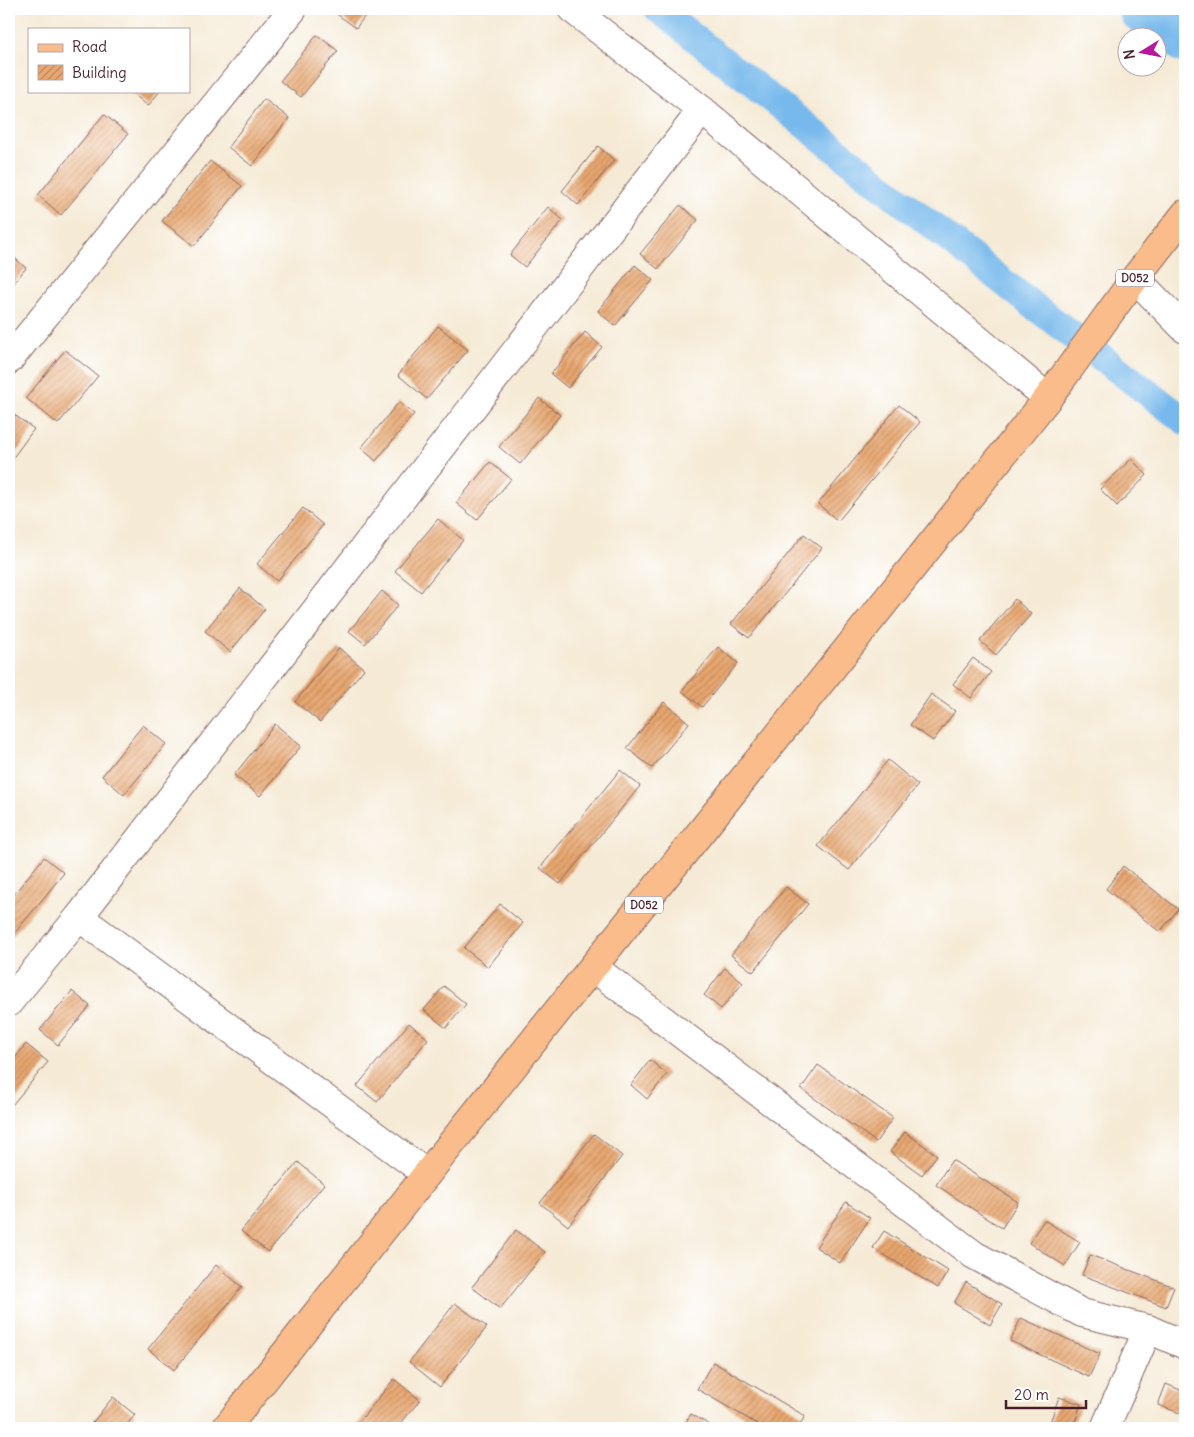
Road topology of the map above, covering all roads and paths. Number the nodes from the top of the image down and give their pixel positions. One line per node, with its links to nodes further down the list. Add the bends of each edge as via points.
1 (293, 9): 7 (street)
2 (572, 9): 3 (street)
3 (702, 110): 8 (street); 9 (street)
4 (1180, 221): 5 (main road, D052)
5 (1135, 278): 6 (street); 8 (main road, D052)
6 (1185, 329)
7 (9, 360)
8 (1055, 389): 10 (main road, D052)
9 (79, 916): 11 (street); 12 (street)
10 (594, 968): 12 (main road, D052); 13 (street, via 974,1255 1082,1313)
11 (9, 1002)
12 (426, 1174): 15 (main road, D052)
13 (1148, 1329): 14 (street); 16 (street)
14 (1185, 1345)
15 (226, 1428)
16 (1105, 1428)

